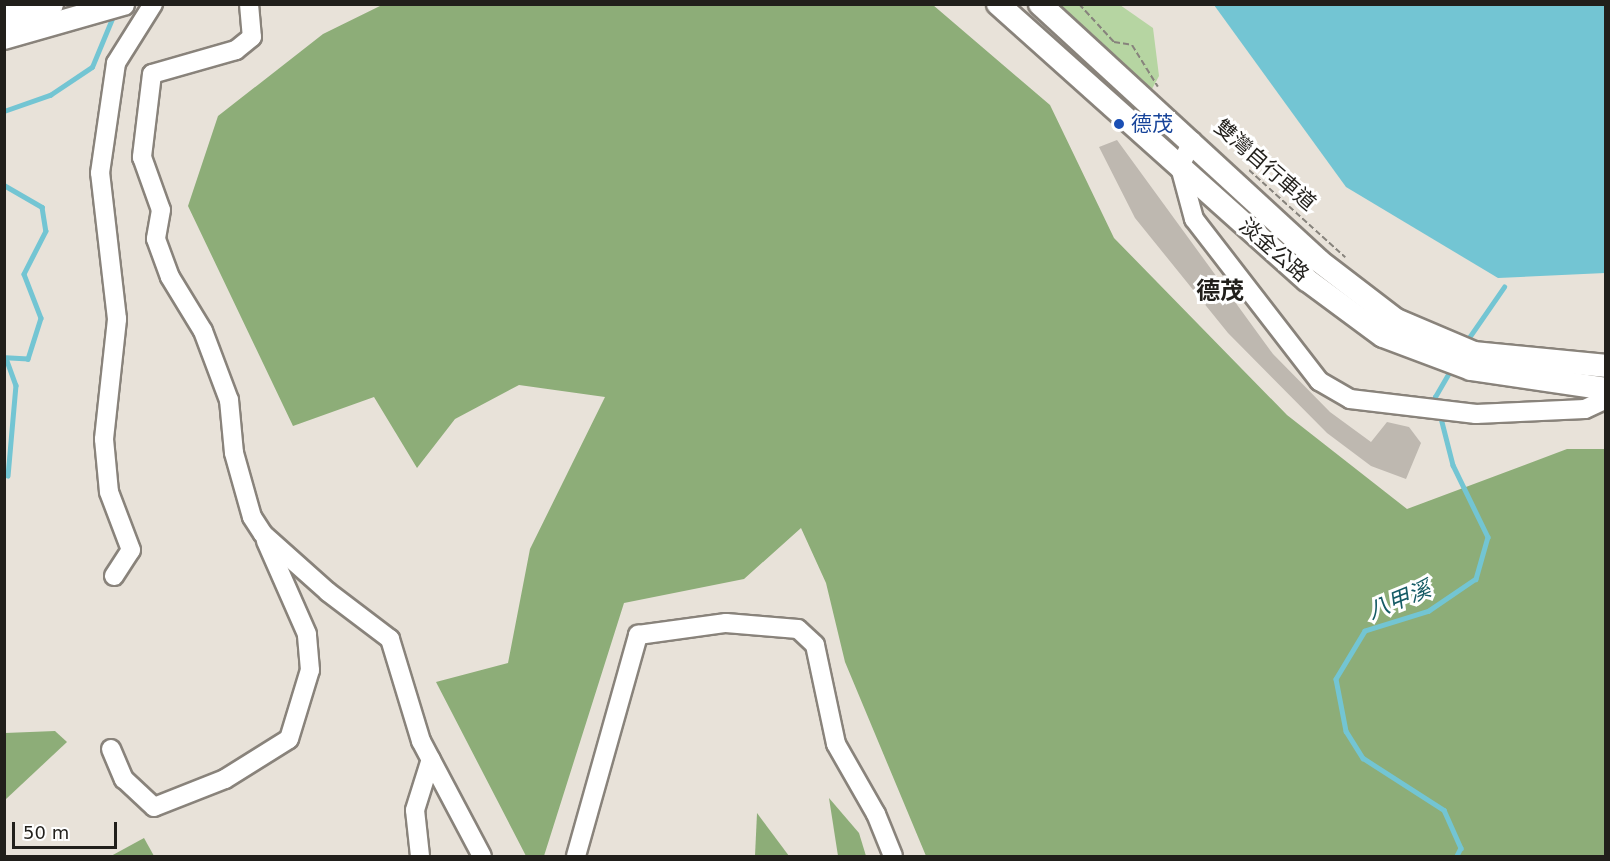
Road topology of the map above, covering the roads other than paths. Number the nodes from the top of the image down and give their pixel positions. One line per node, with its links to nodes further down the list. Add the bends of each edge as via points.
1 (52, 4): 7 (main road)
2 (123, 4): 8 (main road)
3 (153, 4): 17 (street, via 116,63 100,173 117,319 104,439 109,492 131,550)
4 (249, 4): 16 (street, via 252,37 236,50 152,74 142,157 161,210 156,239 170,277 203,331 229,400 244,498)
5 (998, 4): 10 (main road, 淡金公路)
6 (1040, 4): 9 (main road, 淡金公路)
7 (4, 17)
8 (4, 38)
9 (1192, 141): 10 (street); 11 (main road, 淡金公路, via 1319,261)
10 (1180, 167): 11 (main road, 淡金公路, via 1307,280 1383,336); 15 (street, via 1194,219 1319,381 1350,399 1446,412 1585,409)
11 (1448, 354): 12 (main road, 淡金公路)
12 (1473, 361): 13 (main road, 淡金公路); 14 (main road, 淡金公路)
13 (1605, 366)
14 (1605, 389)
15 (1605, 399)
16 (263, 534): 18 (street, via 307,634 309,680 289,739 225,779 154,807 124,778); 19 (street, via 390,639)
17 (114, 576)
18 (111, 748)
19 (431, 759): 20 (street, via 415,810); 21 (street)
20 (420, 856)
21 (482, 856)
22 (576, 856): 23 (street, via 638,634 726,623 798,629 815,645 836,744 876,814)
23 (893, 856)

